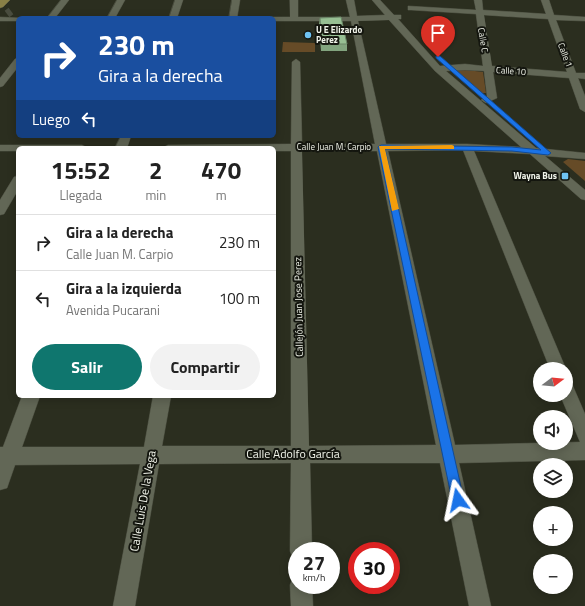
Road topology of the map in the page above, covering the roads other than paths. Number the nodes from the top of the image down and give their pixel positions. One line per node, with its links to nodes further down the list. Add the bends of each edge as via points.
1 (65, 0): 15 (street)
2 (121, 0): 16 (street)
3 (179, 0): 17 (street)
4 (236, 0): 18 (street)
5 (294, 0): 23 (street)
6 (350, 0): 24 (street)
7 (376, 0): 19 (street)
8 (384, 0): 19 (street)
9 (412, 0): 12 (street)
10 (478, 0): 14 (street, Calle C)
11 (545, 0): 20 (street, Calle 1)
12 (411, 8): 14 (street); 19 (street, via 406,15)
13 (3, 11): 21 (street)
14 (479, 13): 20 (street); 29 (street, Calle C)
15 (53, 16)
16 (112, 16)
17 (174, 16)
18 (233, 16)
19 (395, 17): 24 (street); 28 (street)
20 (551, 17): 25 (street); 30 (street, Calle 1)
21 (16, 18)
22 (276, 19): 23 (street)
23 (294, 19): 24 (street)
24 (353, 19): 35 (street)
25 (585, 19)
26 (296, 62): 40 (street, Callejón Juan Jose Perez)
27 (16, 64): 32 (street)
28 (443, 68): 29 (street, Calle 10); 33 (street); 41 (street)
29 (488, 69): 30 (street, Calle 10); 33 (street, Calle C, via 492,98)
30 (573, 75): 31 (street, Calle 10); 34 (street, Calle 1)
31 (585, 76)
32 (0, 84)
33 (486, 100): 42 (street)
34 (585, 109)
35 (381, 147): 36 (street, Calle Juan M. Carpio); 40 (street, Calle Juan M. Carpio); 55 (street)
36 (467, 147): 41 (street, Calle Juan M. Carpio); 48 (street)
37 (0, 148): 38 (street)
38 (16, 148)
39 (276, 148): 40 (street, Calle Juan M. Carpio)
40 (296, 148): 54 (street, Callejón Juan Jose Perez)
41 (534, 151): 42 (street, Calle Juan M. Carpio); 46 (street)
42 (548, 153): 43 (street, Calle Juan M. Carpio); 45 (street)
43 (585, 156)
44 (16, 183): 47 (street)
45 (585, 186)
46 (585, 196)
47 (0, 211)
48 (555, 362)
49 (30, 398): 57 (street)
50 (162, 398): 56 (street, Calle Luis De la Vega)
51 (571, 402): 52 (street)
52 (585, 436)
53 (585, 451): 55 (street, Calle Adolfo García)
54 (300, 454): 55 (street, Calle Adolfo García); 56 (street, Calle Adolfo García); 59 (street, Callejón Juan Jose Perez)
55 (448, 454): 63 (street)
56 (151, 455): 57 (street, Calle Adolfo García); 61 (street, Calle Luis De la Vega)
57 (5, 456): 58 (street)
58 (0, 481)
59 (301, 542)
60 (301, 594): 62 (street)
61 (124, 606)
62 (302, 606)
63 (480, 606)

